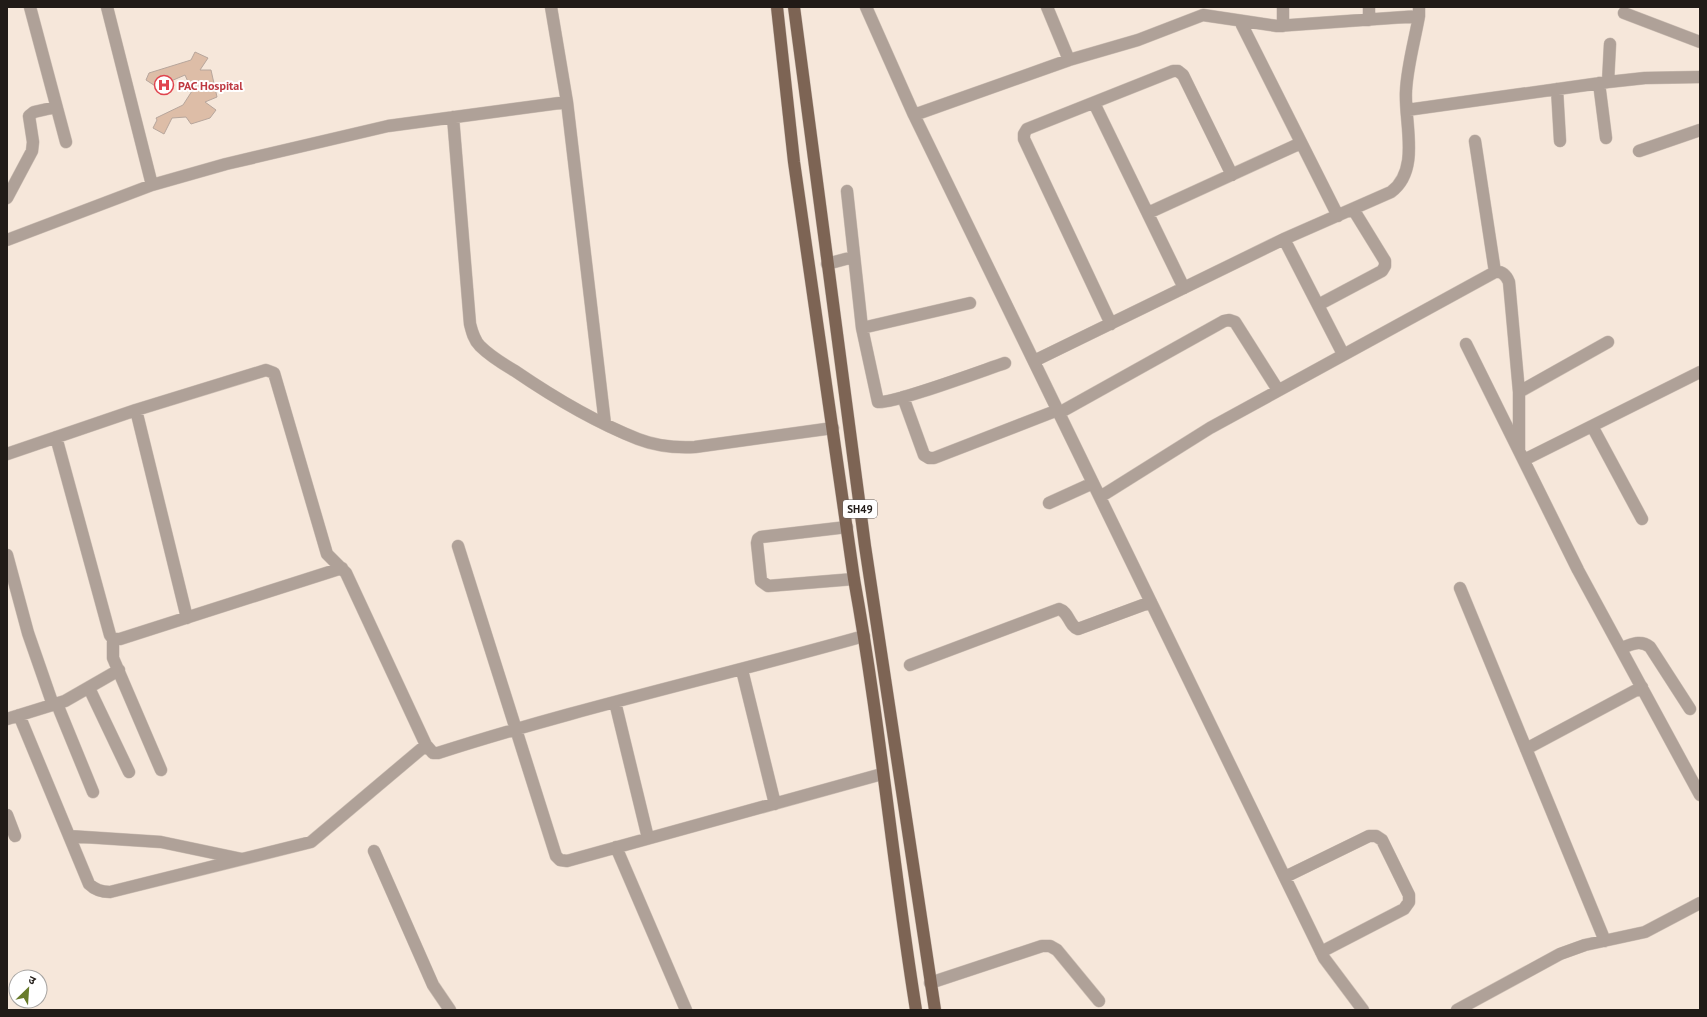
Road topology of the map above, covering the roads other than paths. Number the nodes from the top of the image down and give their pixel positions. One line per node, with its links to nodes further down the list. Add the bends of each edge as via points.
1 (30, 7): 24 (street)
2 (107, 7): 36 (street)
3 (551, 7): 22 (street)
4 (777, 7): 65 (main road, SH49, via 794,162)
5 (794, 7): 45 (main road, SH49)
6 (866, 7): 26 (street)
7 (1047, 7): 18 (street)
8 (1283, 7): 15 (street)
9 (1369, 7): 13 (street)
10 (1204, 11): 14 (street); 18 (street, via 1138,40)
11 (1419, 11): 13 (street); 25 (street, via 1406,90)
12 (1624, 13): 16 (street)
13 (1369, 20): 15 (street)
14 (1240, 21): 15 (street); 33 (street)
15 (1283, 26)
16 (1700, 42)
17 (1610, 44): 20 (street)
18 (1069, 60): 26 (street)
19 (1700, 77): 20 (street)
20 (1603, 82): 21 (street); 29 (street)
21 (1557, 89): 25 (street); 31 (street)
22 (567, 102): 27 (street); 63 (street)
23 (1094, 103): 35 (street, via 1172,71 1178,71 1183,75); 40 (street); 50 (street, via 1027,129 1024,139)
24 (56, 106): 32 (street); 38 (street, via 34,112 29,116 32,151)
25 (1407, 110): 39 (street, via 1409,159 1400,182 1391,192)
26 (914, 115): 55 (street)
27 (453, 118): 36 (street, via 388,126 226,164); 63 (street, via 473,336 488,354)
28 (1700, 130): 34 (street)
29 (1606, 138)
30 (1475, 141): 46 (street)
31 (1560, 141)
32 (66, 142)
33 (1301, 143): 35 (street); 41 (street)
34 (1639, 151)
35 (1232, 175): 40 (street)
36 (152, 185): 43 (street)
37 (847, 190): 44 (street)
38 (7, 198)
39 (1353, 209): 41 (street); 49 (street, via 1385,266 1382,271)
40 (1148, 213): 47 (street)
41 (1338, 216): 42 (street)
42 (1284, 239): 47 (street); 49 (street)
43 (7, 240)
44 (853, 257): 45 (street); 51 (street)
45 (827, 264): 113 (main road, SH49, via 865,546)
46 (1494, 272): 54 (street); 59 (street, via 1503,273 1509,282)
47 (1184, 288): 50 (street)
48 (970, 303): 51 (street)
49 (1318, 305): 54 (street)
50 (1111, 324): 55 (street)
51 (862, 328): 60 (street, via 876,399 881,402)
52 (1608, 342): 59 (street)
53 (1466, 344): 68 (street)
54 (1343, 354): 58 (street)
55 (1034, 361): 62 (street)
56 (1005, 363): 60 (street)
57 (1700, 372): 64 (street)
58 (1278, 390): 62 (street, via 1235,322 1229,320); 70 (street, via 1210,428)
59 (1518, 392): 68 (street)
60 (903, 397): 62 (street, via 924,455 929,458)
61 (136, 410): 66 (street); 76 (street, via 271,370 327,554); 80 (street)
62 (1058, 411): 69 (street)
63 (605, 424): 65 (street, via 639,440 676,448)
64 (1592, 426): 68 (street); 72 (street)
65 (833, 428): 73 (main road, SH49)
66 (56, 437): 67 (street); 82 (street, via 110,635)
67 (7, 454)
68 (1521, 455): 83 (street)
69 (1093, 483): 70 (street); 71 (street)
70 (1100, 497): 79 (street)
71 (1049, 503)
72 (1642, 519)
73 (847, 527): 77 (main road, SH49); 77 (street, via 761,537 757,543 761,581 768,586)
74 (458, 546): 93 (street)
75 (7, 555): 90 (street, via 28,633)
76 (342, 568): 80 (street); 94 (street)
77 (854, 579): 81 (main road, SH49)
78 (1460, 588): 95 (street)
79 (1151, 602): 84 (street, via 1078,629 1064,611 1059,609); 109 (street)
80 (187, 618): 82 (street)
81 (864, 636): 86 (street); 98 (main road, SH49)
82 (114, 639): 85 (street, via 113,658)
83 (1620, 648): 87 (street); 91 (street, via 1638,642 1650,647)
84 (910, 665)
85 (119, 670): 88 (street); 96 (street)
86 (742, 670): 89 (street); 101 (street)
87 (1642, 687): 95 (street); 100 (street)
88 (89, 688): 90 (street); 97 (street)
89 (615, 702): 93 (street); 105 (street)
90 (55, 705): 92 (street); 99 (street)
91 (1690, 709)
92 (13, 717): 104 (street)
93 (515, 728): 94 (street, via 438,753 433,753); 106 (street, via 556,856 567,861)
94 (426, 745): 108 (street, via 311,842)
95 (1526, 750): 111 (street)
96 (161, 770)
97 (129, 772)
98 (882, 774): 101 (street); 117 (main road, SH49)
99 (94, 792)
100 (1700, 795)
101 (775, 804): 105 (street)
102 (7, 815): 103 (street)
103 (15, 836)
104 (69, 836): 108 (street, via 155,841); 108 (street, via 89,884 103,892)
105 (648, 838): 106 (street)
106 (616, 847): 116 (street)
107 (374, 851): 115 (street, via 433,985)
108 (245, 859)
109 (1285, 878): 112 (street); 112 (street, via 1369,836 1376,836 1382,840 1409,895 1409,902 1404,909)
110 (1700, 903): 111 (street, via 1645,932)
111 (1605, 941): 120 (street, via 1560,954)
112 (1322, 952): 119 (street)
113 (930, 983): 114 (street, via 1042,946 1050,946 1057,950); 118 (main road, SH49)
114 (1099, 1001)
115 (450, 1010)
116 (686, 1010)
117 (916, 1010)
118 (934, 1010)
119 (1363, 1010)
120 (1457, 1010)

